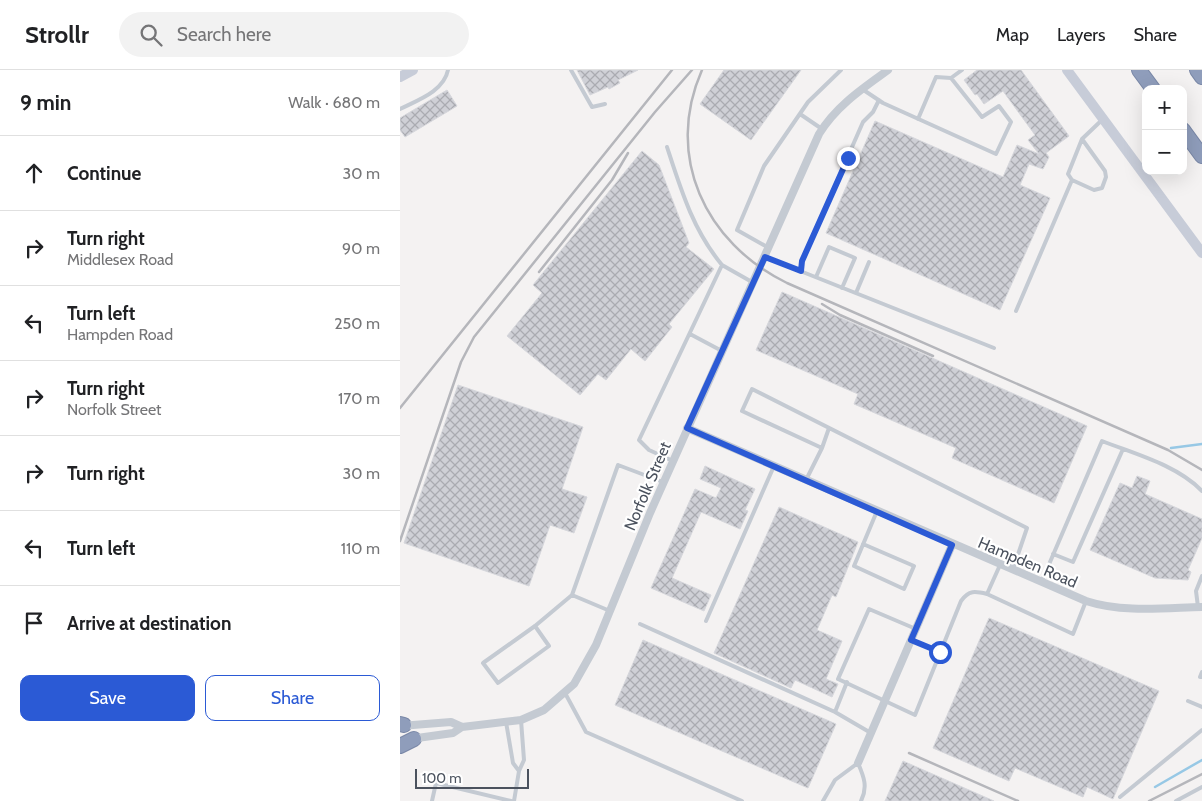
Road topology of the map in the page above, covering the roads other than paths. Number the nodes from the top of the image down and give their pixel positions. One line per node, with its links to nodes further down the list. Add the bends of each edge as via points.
1 (413, 70): 10 (street)
2 (448, 70): 17 (lane, via 446,80)
3 (572, 70): 16 (lane, via 592,107)
4 (841, 70): 18 (lane)
5 (962, 70): 12 (lane)
6 (1067, 70): 20 (street)
7 (1139, 70): 13 (highway)
8 (1197, 70): 11 (highway)
9 (883, 71): 14 (street, Norfolk Street)
10 (400, 77)
11 (1202, 77)
12 (950, 78): 19 (lane, via 936,77); 19 (lane, via 982,117 999,106 1011,122 996,154)
13 (1150, 85)
14 (862, 89): 15 (lane); 21 (street, Norfolk Street)
15 (879, 100): 19 (lane); 32 (lane, via 863,122 802,261)
16 (605, 104)
17 (400, 109)
18 (800, 114): 21 (lane); 27 (lane, via 764,166 737,230)
19 (918, 119)
20 (1103, 119): 23 (lane); 28 (street)
21 (822, 129): 27 (street, Norfolk Street)
22 (1187, 135): 25 (highway)
23 (1082, 139): 26 (lane, via 1068,174); 26 (lane, via 1106,177 1102,188 1094,190)
24 (667, 147): 31 (lane, via 690,216 707,247)
25 (1202, 156)
26 (1072, 180): 37 (lane)
27 (769, 248): 29 (street, Norfolk Street)
28 (1202, 253)
29 (765, 257): 32 (lane); 34 (street, Norfolk Street)
30 (868, 262): 36 (lane)
31 (722, 265): 34 (lane); 38 (lane)
32 (801, 271): 33 (lane)
33 (816, 277): 35 (lane); 35 (lane, via 829,247 855,258)
34 (753, 283): 40 (street, Norfolk Street)
35 (842, 288): 36 (lane)
36 (856, 293): 39 (lane)
37 (1016, 311)
38 (690, 334): 40 (lane); 45 (lane, via 640,440 649,450)
39 (994, 348)
40 (722, 351): 41 (street, Norfolk Street)
41 (687, 428): 45 (street, Norfolk Street); 46 (street, Hampden Road)
42 (829, 428): 43 (lane); 43 (lane, via 752,390 742,411); 55 (lane, via 1028,528)
43 (822, 448): 47 (lane)
44 (1123, 449): 49 (lane, via 1158,463 1196,484); 53 (lane, via 1102,441); 53 (lane, via 1074,562)
45 (673, 461): 48 (street, Norfolk Street)
46 (774, 466): 47 (street, Hampden Road); 63 (lane)
47 (806, 480): 50 (street, Hampden Road)
48 (664, 482): 59 (lane, via 618,465); 62 (street, Norfolk Street)
49 (1202, 491)
50 (877, 511): 51 (lane); 52 (street, Hampden Road)
51 (863, 544): 51 (lane, via 854,566 904,589 914,566)
52 (952, 545): 54 (street, Hampden Road); 66 (street)
53 (1053, 554): 57 (lane)
54 (1000, 565): 55 (street, Hampden Road); 58 (lane)
55 (1012, 570): 57 (street, Hampden Road)
56 (1202, 576): 61 (lane, via 1196,591)
57 (1041, 583): 60 (street, Hampden Road)
58 (987, 594): 60 (lane, via 1073,634); 68 (lane, via 976,591 965,594)
59 (572, 595): 62 (lane); 65 (lane)
60 (1086, 601): 61 (street, Hampden Road, via 1100,606 1127,608)
61 (1200, 607)
62 (610, 611): 72 (street, Norfolk Street, via 587,664)
63 (706, 621)
64 (640, 624): 76 (lane)
65 (535, 626): 65 (lane, via 483,663 498,683 550,646)
66 (916, 629): 67 (street); 71 (lane, via 868,610 838,679)
67 (911, 640): 68 (lane); 73 (street)
68 (940, 652): 73 (lane, via 915,715)
69 (1202, 672): 70 (lane)
70 (1202, 678)
71 (847, 682): 73 (lane); 76 (lane)
72 (565, 693): 77 (street, Norfolk Street, via 544,710); 93 (lane, via 586,732)
73 (885, 701): 82 (street)
74 (1188, 701): 75 (lane)
75 (1202, 708)
76 (835, 712): 82 (lane)
77 (521, 720): 78 (street, Norfolk Street); 86 (lane, via 524,760)
78 (506, 722): 80 (street, Norfolk Street); 86 (lane, via 513,763)
79 (401, 725): 80 (street, Norfolk Street, via 451,722)
80 (462, 727): 83 (street, Norfolk Street, via 453,733)
81 (1202, 730): 89 (lane)
82 (871, 733): 85 (street)
83 (407, 740): 84 (highway)
84 (400, 746)
85 (858, 763): 94 (lane, via 835,780); 95 (lane, via 865,780)
86 (519, 770): 92 (lane)
87 (1202, 788): 96 (lane)
88 (498, 796): 90 (lane, via 436,783); 91 (lane); 92 (lane)
89 (1120, 796)
90 (432, 801)
91 (496, 801)
92 (512, 801)
93 (742, 801)
94 (823, 801)
95 (861, 801)
96 (1176, 801)

